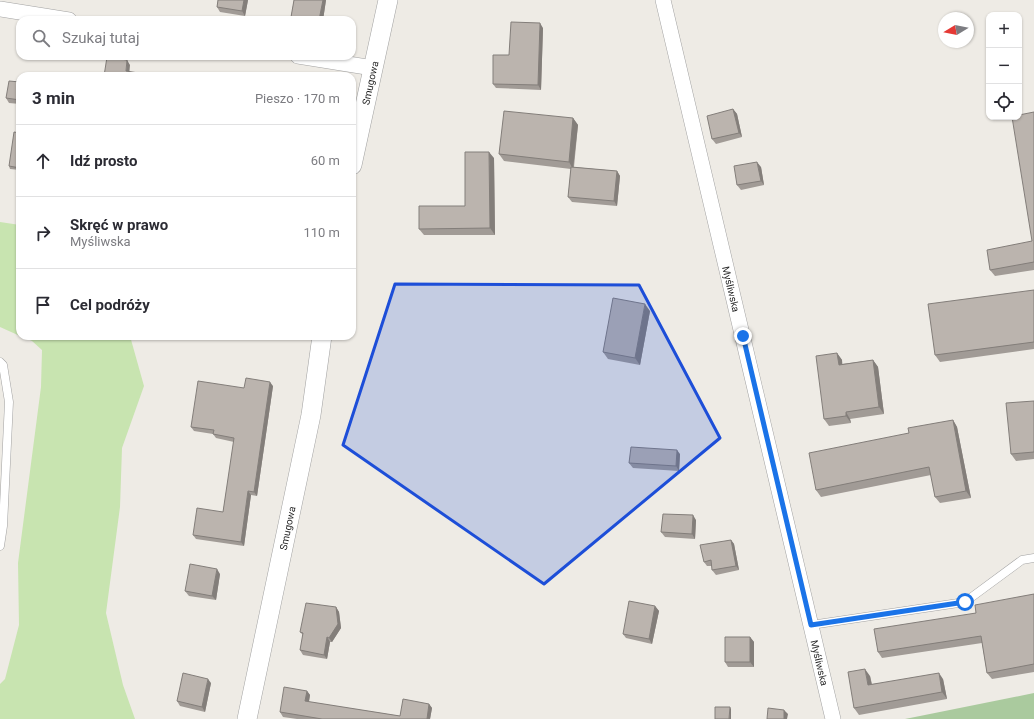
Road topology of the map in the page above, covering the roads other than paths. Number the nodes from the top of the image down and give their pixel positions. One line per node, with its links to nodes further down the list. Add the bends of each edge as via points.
1 (388, 0): 6 (street, Smugowa)
2 (663, 0): 14 (street, Myśliwska)
3 (0, 9): 4 (street)
4 (44, 16)
5 (323, 60): 6 (street)
6 (373, 68): 7 (street, Smugowa)
7 (356, 147)
8 (321, 340): 15 (street, Smugowa, via 311,415)
9 (0, 362): 10 (lane, via 3,365 9,402)
10 (4, 434): 11 (lane)
11 (2, 526): 12 (lane)
12 (0, 546)
13 (1034, 558): 14 (lane, via 1022,560 965,602)
14 (811, 625): 16 (street, Myśliwska)
15 (248, 719)
16 (833, 719)

